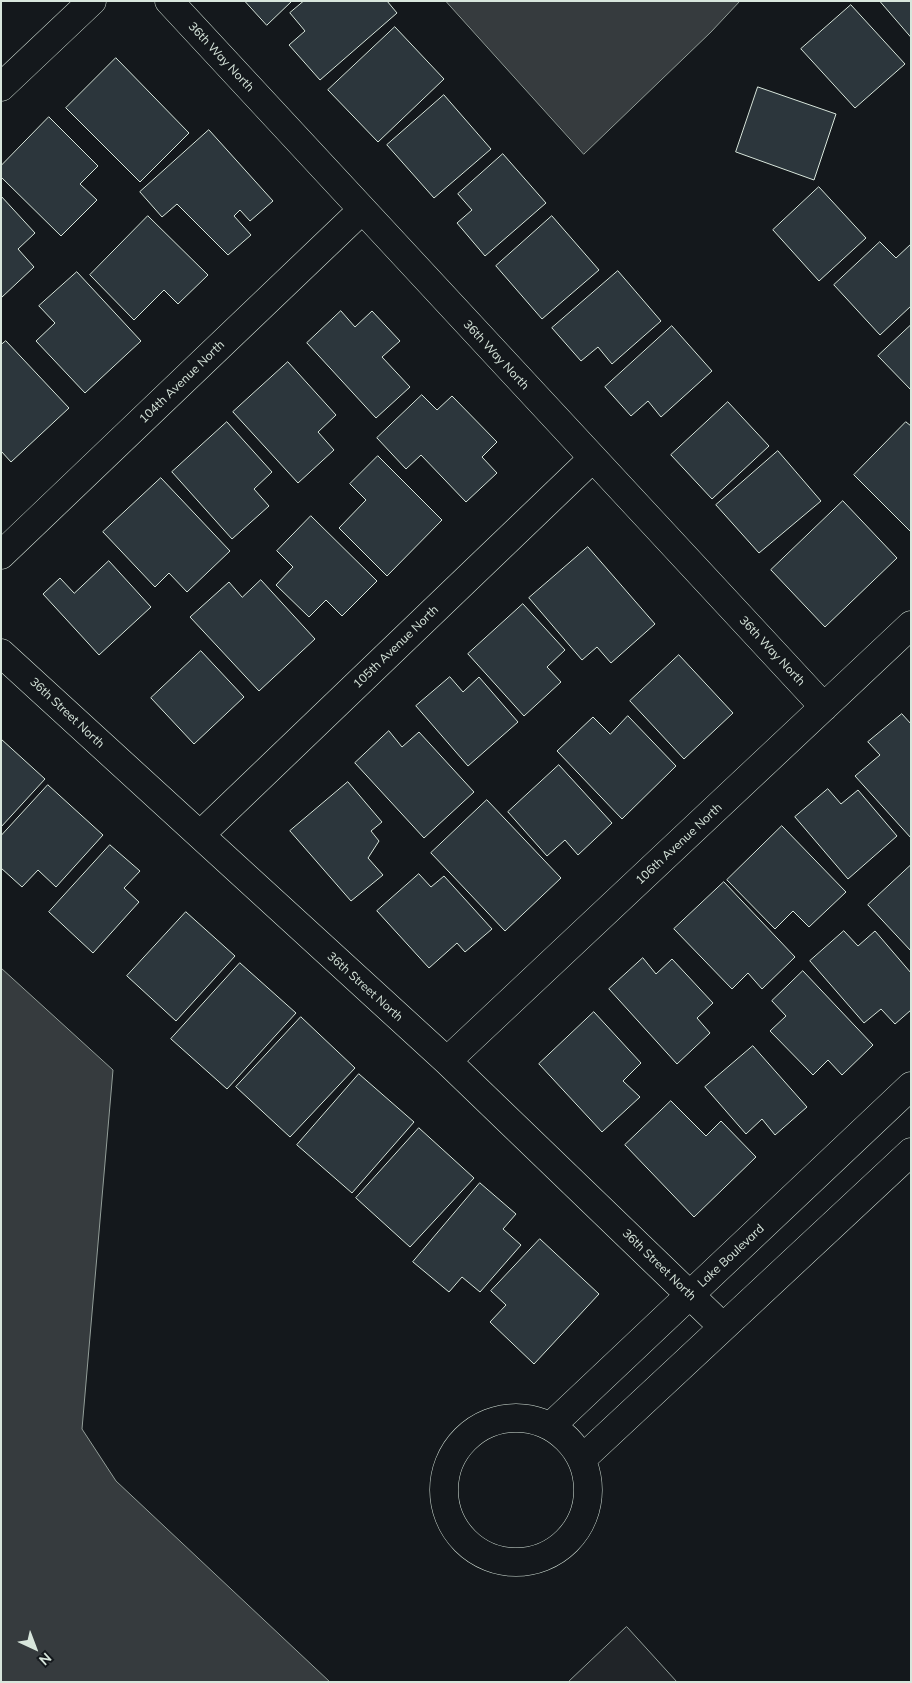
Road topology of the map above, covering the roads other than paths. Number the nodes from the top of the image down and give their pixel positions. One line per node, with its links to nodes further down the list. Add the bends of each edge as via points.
1 (92, 1): 3 (street)
2 (169, 1): 4 (street, 36th Way North)
3 (1, 87)
4 (362, 210): 5 (street, 36th Way North); 6 (street, 104th Avenue North)
5 (593, 458): 9 (street, 36th Way North); 10 (street, 105th Avenue North)
6 (1, 554)
7 (911, 625): 9 (street, 106th Avenue North)
8 (1, 653): 10 (street, 36th Street North)
9 (824, 707): 11 (street, 106th Avenue North)
10 (200, 835): 11 (street, 36th Street North)
11 (447, 1062): 14 (street, 36th Street North)
12 (911, 1086): 14 (street, Lake Boulevard)
13 (911, 1152): 15 (street)
14 (690, 1295): 15 (street, 36th Street North); 16 (street, Lake Boulevard)
15 (723, 1327): 17 (street)
16 (552, 1425): 17 (street); 17 (street, via 527,1417 502,1417 476,1430 458,1446 443,1474 445,1502 454,1526 473,1550 498,1561 518,1563 542,1558 563,1544 579,1524 586,1502 588,1484)
17 (584, 1458)

